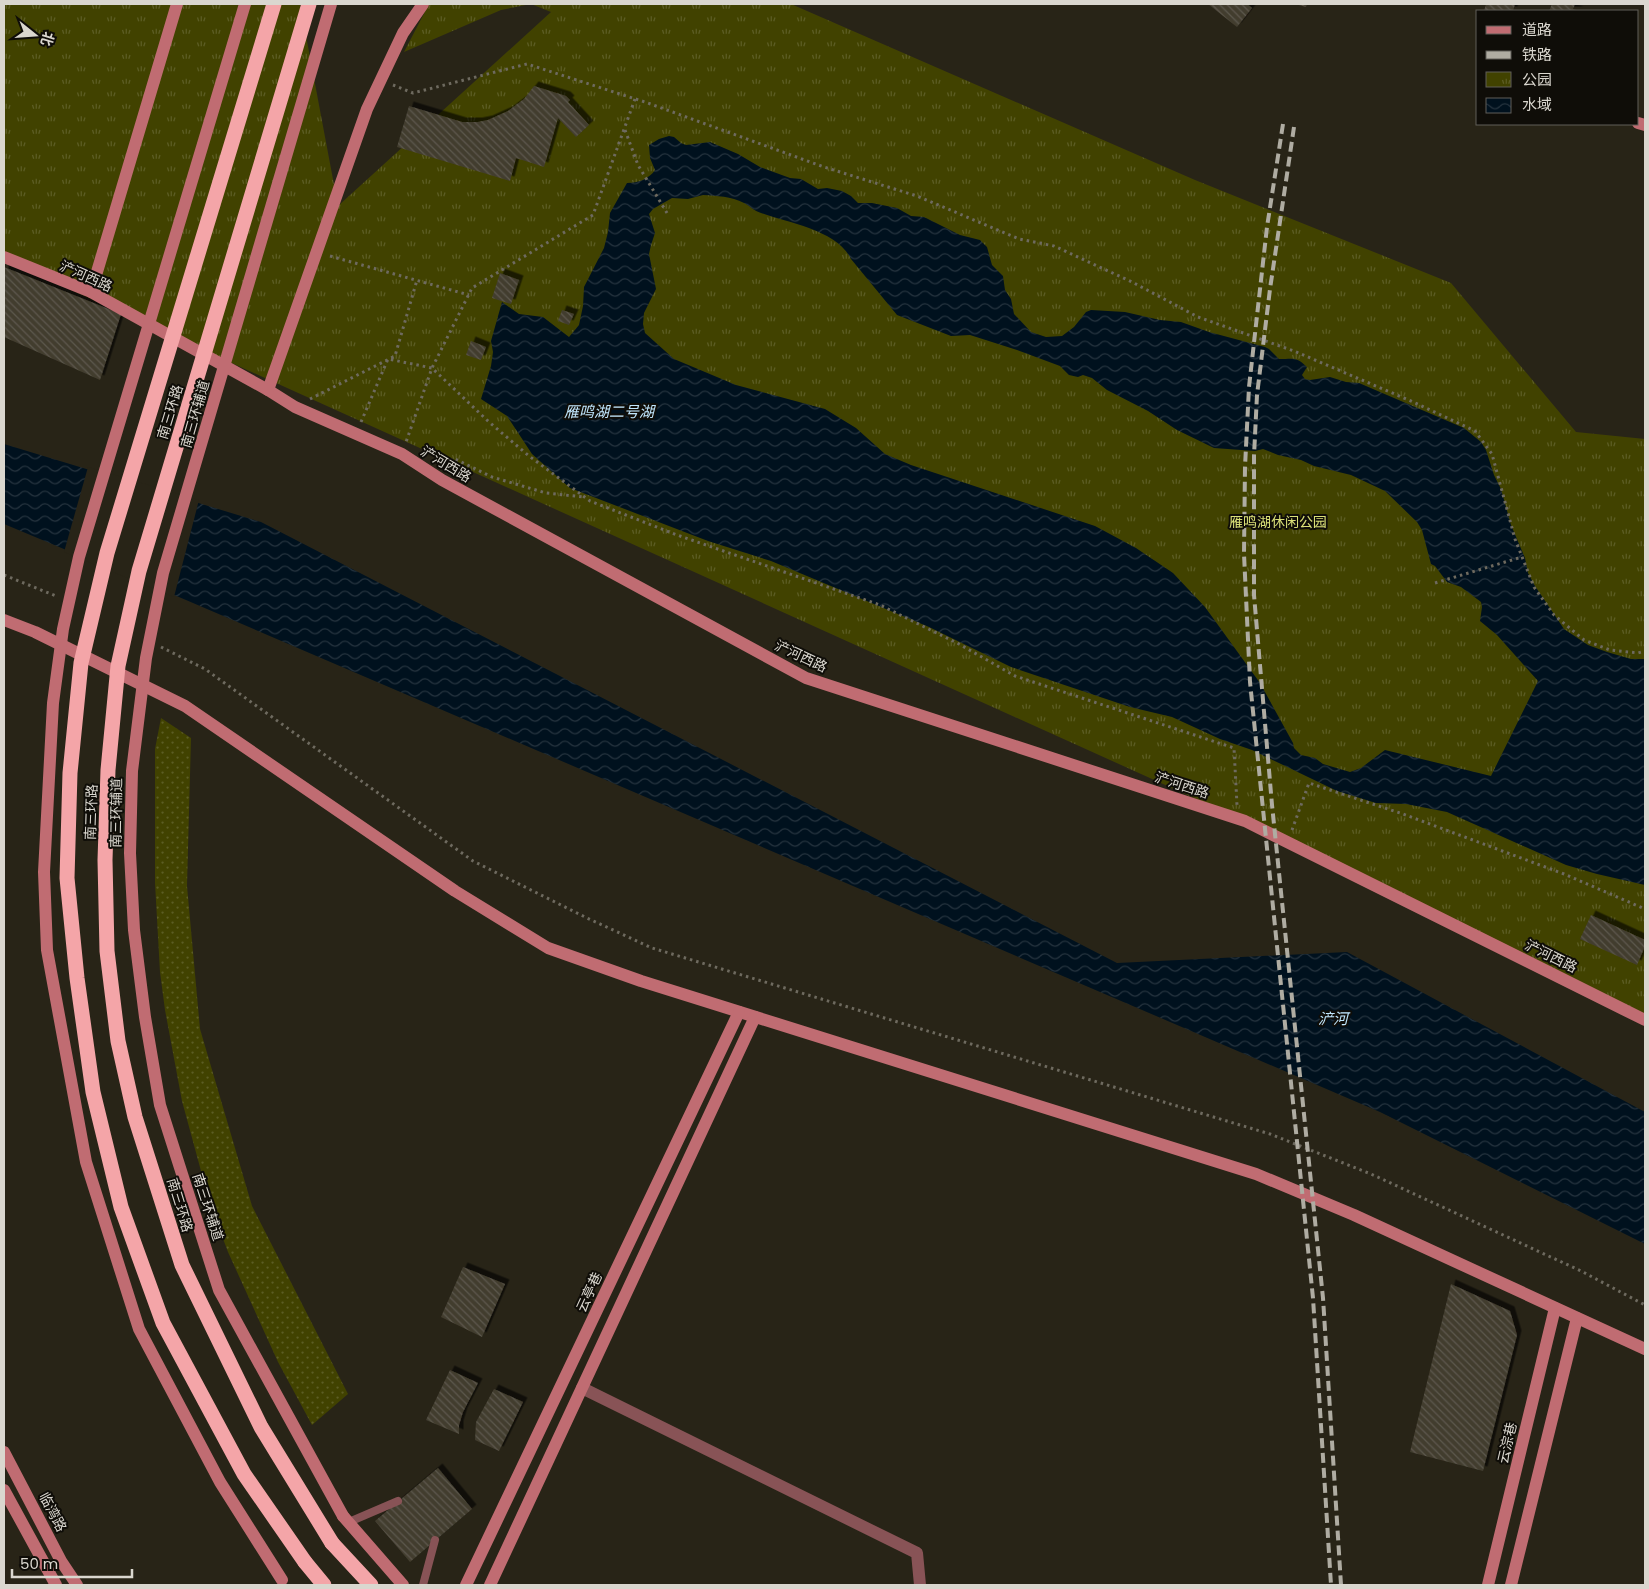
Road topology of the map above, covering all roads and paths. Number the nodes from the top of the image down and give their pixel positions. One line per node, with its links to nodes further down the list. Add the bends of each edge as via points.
1 (177, 4): 14 (street)
2 (245, 4): 47 (street, bridge, via 79,557 63,629 53,703 44,872 47,950 86,1162 138,1329 220,1482)
3 (274, 4): 50 (highway, 南三环路, bridge, via 107,553 81,663 70,773 67,878 93,1092 122,1207 163,1323 244,1474)
4 (308, 4): 51 (highway, 南三环路, bridge, via 139,571 118,666 108,770 105,860 107,951 118,1041 136,1117 182,1265 261,1427 332,1543)
5 (331, 4): 45 (street, 南三环辅道, bridge, via 164,574 146,658 132,771 130,853 134,930 160,1105 213,1272 219,1290)
6 (423, 4): 7 (street, via 403,33)
7 (381, 80): 8 (path, via 414,94 527,64); 11 (street, via 367,109)
8 (636, 100): 9 (path); 24 (path, via 824,168 917,196 1019,239 1054,246 1198,317 1294,351 1475,431 1492,454)
9 (624, 129): 10 (path, via 638,165); 15 (path, via 593,215 472,288)
10 (667, 213)
11 (316, 252): 13 (path); 18 (street)
12 (4, 257): 14 (street, 浐河西路)
13 (417, 280): 15 (path); 16 (path, via 395,356)
14 (91, 292): 18 (street, 浐河西路)
15 (469, 295): 17 (path)
16 (388, 359): 17 (path); 19 (path); 20 (path)
17 (432, 368): 21 (path); 23 (path, via 523,451)
18 (268, 390): 19 (street, 浐河西路)
19 (295, 407): 20 (street, 浐河西路)
20 (355, 434): 21 (street, 浐河西路)
21 (402, 454): 22 (street, 浐河西路)
22 (438, 478): 23 (path, via 453,458 510,483 546,493); 31 (street, 浐河西路, via 806,678)
23 (584, 497): 31 (path, via 677,535 880,605 1015,676 1234,748)
24 (1522, 557): 26 (path); 30 (path, via 1534,587 1554,614 1584,640 1610,650 1638,654)
25 (4, 575): 27 (path)
26 (1435, 583)
27 (58, 597)
28 (4, 620): 34 (street, via 36,632 185,706 455,890 548,948)
29 (153, 643): 37 (path, via 205,669 473,861 652,948 1270,1134 1371,1174 1581,1271)
30 (1645, 651)
31 (1237, 818): 32 (street, 浐河西路)
32 (1288, 842): 33 (path, via 1309,783 1564,874); 36 (street, 浐河西路)
33 (1645, 909)
34 (739, 1012): 35 (street); 54 (street, 云亭巷)
35 (755, 1017): 38 (street, via 1256,1174 1354,1215); 41 (street)
36 (1645, 1020)
37 (1645, 1305)
38 (1555, 1308): 39 (street); 57 (street, 云淙巷)
39 (1577, 1318): 40 (street); 58 (street)
40 (1645, 1349)
41 (582, 1388): 55 (street); 56 (street, via 917,1554)
42 (4, 1452): 49 (street, 临湾路)
43 (4, 1490): 48 (street)
44 (398, 1501): 45 (lane)
45 (346, 1519): 52 (street, 南三环辅道)
46 (435, 1540): 53 (lane)
47 (284, 1583)
48 (56, 1585)
49 (77, 1585)
50 (324, 1585)
51 (370, 1585)
52 (403, 1585)
53 (423, 1585)
54 (466, 1585)
55 (490, 1585)
56 (920, 1585)
57 (1488, 1585)
58 (1511, 1585)

